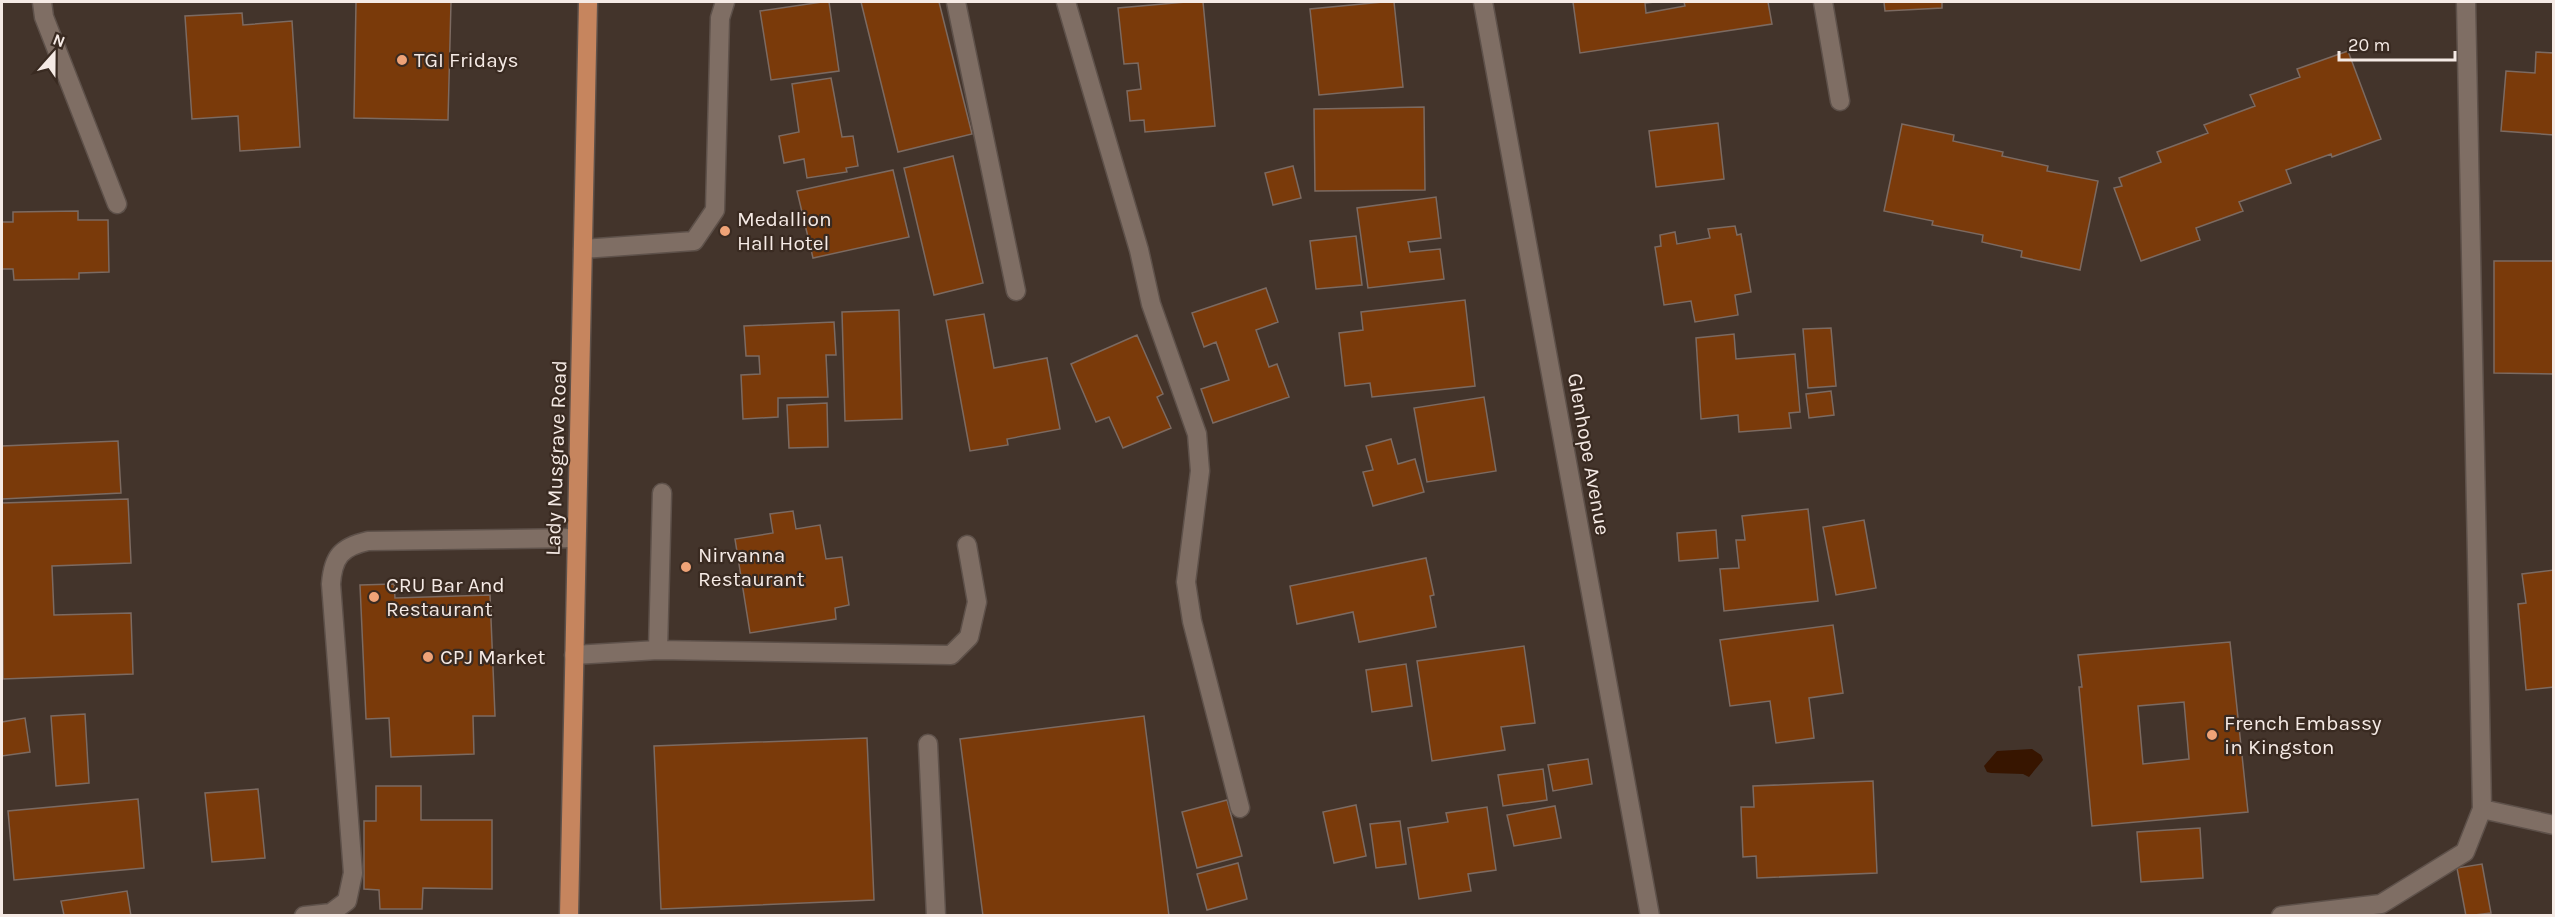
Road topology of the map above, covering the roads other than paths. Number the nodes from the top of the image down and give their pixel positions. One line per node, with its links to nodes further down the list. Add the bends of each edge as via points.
1 (42, 2): 10 (street, via 44,17)
2 (588, 2): 11 (main road, Lady Musgrave Road)
3 (725, 2): 11 (street, via 720,18 714,210 694,241)
4 (956, 2): 12 (street)
5 (1066, 2): 19 (street, via 1139,250 1151,304 1197,434 1200,471 1186,582 1192,621)
6 (1483, 2): 25 (street, Glenhope Avenue)
7 (1822, 2): 9 (street)
8 (2466, 2): 20 (street)
9 (1840, 101)
10 (117, 204)
11 (583, 249): 14 (main road, Lady Musgrave Road)
12 (1016, 291)
13 (662, 493): 16 (street)
14 (576, 538): 17 (main road, Lady Musgrave Road); 22 (street, via 368,541 340,553 332,567 331,584 352,873 347,901 331,913)
15 (967, 545): 16 (street, via 977,602 969,636 951,655)
16 (658, 650): 17 (street)
17 (574, 656): 23 (main road, Lady Musgrave Road)
18 (928, 744): 24 (street)
19 (1240, 808)
20 (2482, 809): 21 (street); 26 (street, via 2465,852 2381,904)
21 (2553, 825)
22 (304, 915)
23 (568, 915)
24 (936, 915)
25 (1650, 915)
26 (2280, 915)

